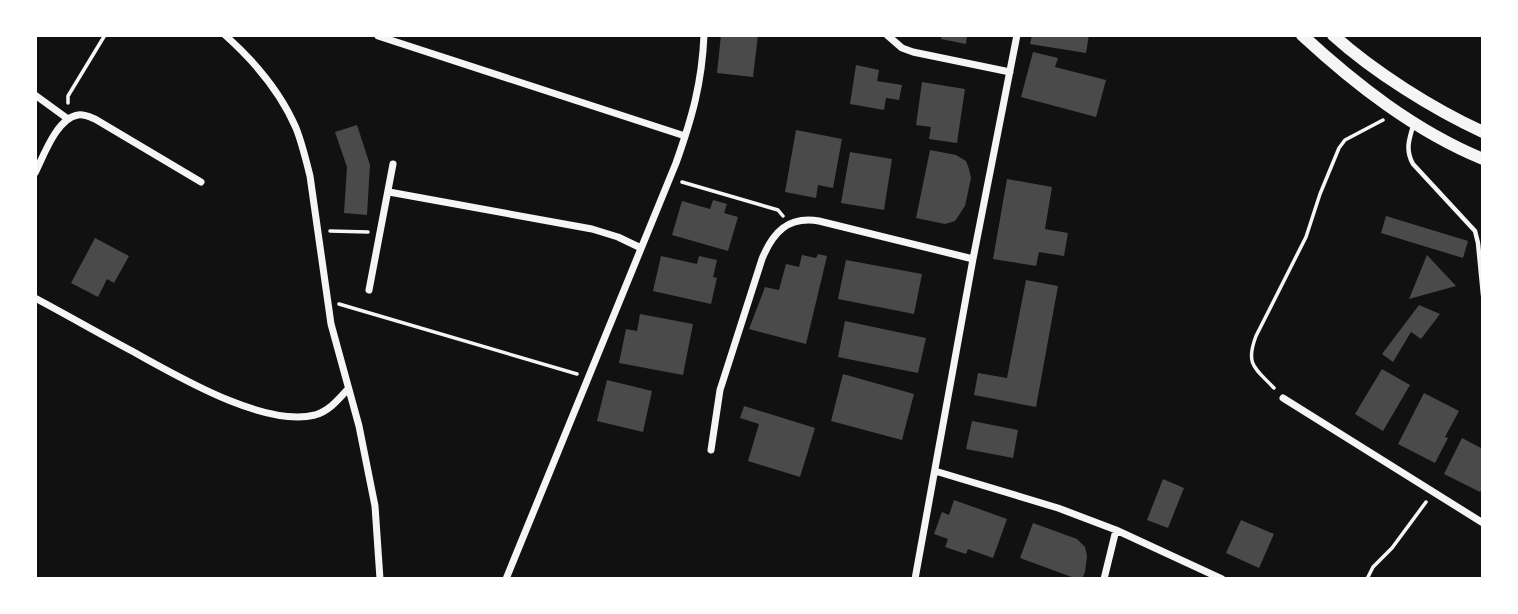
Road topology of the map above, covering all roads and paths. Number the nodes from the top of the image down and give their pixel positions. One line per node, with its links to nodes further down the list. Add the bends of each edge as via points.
1 (104, 35): 12 (path, via 68,96)
2 (225, 35): 23 (street, via 271,86 296,128 310,176)
3 (704, 35): 15 (street, via 699,86)
4 (887, 35): 9 (street, via 913,52)
5 (1017, 35): 9 (street)
6 (1302, 35): 11 (main road, via 1337,68)
7 (1333, 35): 14 (main road, via 1412,93)
8 (378, 36): 15 (street)
9 (1010, 72): 26 (street)
10 (35, 95): 12 (street)
11 (1396, 111): 13 (main road); 33 (path, via 1345,139 1339,148 1306,237 1250,351 1251,362)
12 (68, 119): 18 (street, via 55,133); 20 (street, via 77,115 95,119)
13 (1415, 123): 16 (main road); 28 (lane, via 1409,157 1475,231)
14 (1483, 132)
15 (685, 136): 19 (street)
16 (1483, 159)
17 (393, 164): 21 (street)
18 (35, 173)
19 (670, 179): 22 (path, via 778,209); 25 (street)
20 (201, 182)
21 (389, 192): 24 (street); 25 (street, via 592,229)
22 (789, 224): 26 (street, via 819,221); 34 (street, via 775,236 762,259 720,390)
23 (317, 230): 24 (path); 30 (street)
24 (381, 232): 27 (street)
25 (640, 248): 31 (street)
26 (973, 259): 35 (street)
27 (369, 290)
28 (1483, 295)
29 (35, 298): 32 (street, via 193,384 249,407 286,416 312,415 327,411)
30 (327, 300): 31 (path); 32 (street)
31 (588, 377): 40 (street)
32 (348, 389): 39 (street, via 375,506)
33 (1283, 398): 36 (street)
34 (710, 450)
35 (935, 471): 38 (street); 41 (street)
36 (1434, 492): 37 (street); 44 (path)
37 (1483, 523)
38 (1116, 530): 42 (street); 43 (street)
39 (380, 579)
40 (506, 579)
41 (915, 579)
42 (1104, 579)
43 (1222, 579)
44 (1367, 579)

